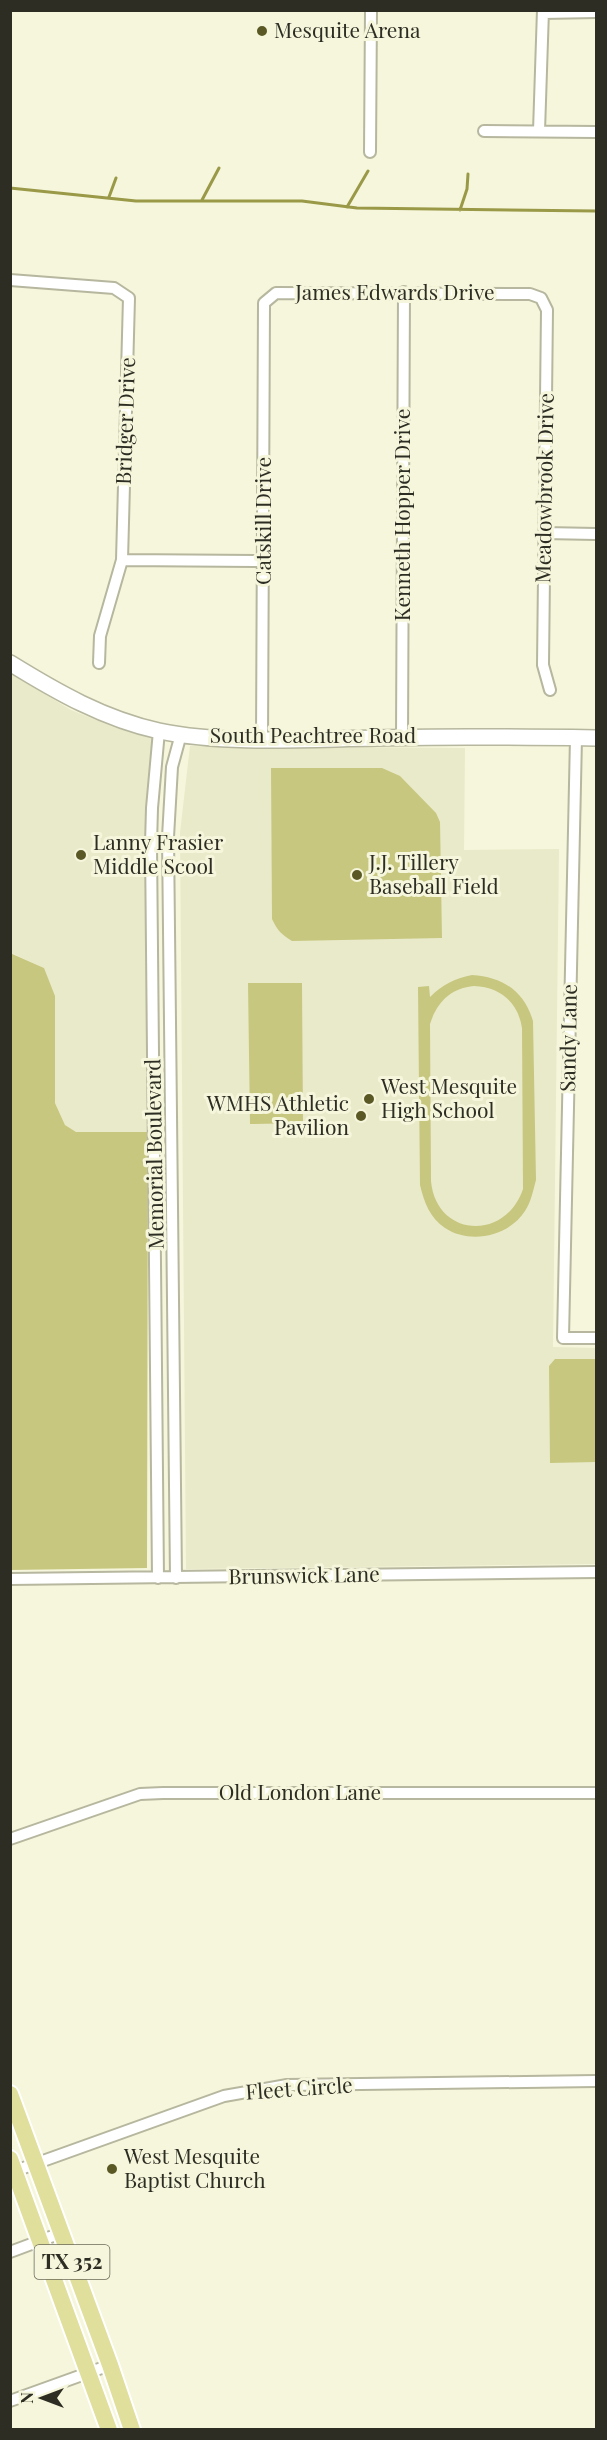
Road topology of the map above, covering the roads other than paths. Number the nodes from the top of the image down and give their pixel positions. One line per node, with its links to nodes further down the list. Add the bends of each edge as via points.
1 (371, 10): 7 (street)
2 (543, 12): 3 (street); 5 (street)
3 (597, 12)
4 (484, 131): 5 (street)
5 (539, 131): 6 (street)
6 (597, 132)
7 (370, 152)
8 (10, 280): 14 (street, Bridger Drive, via 114,288 129,298)
9 (404, 292): 10 (street, James Edwards Drive); 11 (street, James Edwards Drive, via 276,293); 21 (street, Kenneth Hopper Drive)
10 (530, 294): 12 (street, Meadowbrook Drive, via 541,298 547,310)
11 (264, 303): 15 (street, Catskill Drive)
12 (544, 533): 13 (street); 18 (street, Meadowbrook Drive, via 543,665)
13 (597, 534)
14 (122, 560): 15 (street); 17 (street, Bridger Drive, via 99,636)
15 (264, 561): 24 (street, Catskill Drive)
16 (10, 663): 19 (main road, South Peachtree Road, via 86,707)
17 (99, 663)
18 (550, 690)
19 (159, 731): 20 (main road, South Peachtree Road); 27 (street, Memorial Boulevard, via 151,844)
20 (181, 734): 24 (main road, South Peachtree Road); 28 (street, Memorial Boulevard, via 172,767 168,837)
21 (402, 737): 22 (main road, South Peachtree Road); 24 (main road, South Peachtree Road)
22 (576, 738): 23 (main road, South Peachtree Road); 25 (street, Sandy Lane, via 563,1338)
23 (597, 738)
24 (262, 740)
25 (597, 1338)
26 (597, 1572): 28 (street, Brunswick Lane)
27 (158, 1578): 28 (street, Brunswick Lane); 29 (street, Brunswick Lane)
28 (176, 1578)
29 (10, 1579)
30 (597, 1793): 31 (street, Old London Lane, via 163,1792 140,1794)
31 (10, 1839)
32 (597, 2080): 34 (street, Fleet Circle, via 287,2085 258,2089 224,2096)
33 (12, 2101): 34 (main road, TX 352)
34 (36, 2163): 35 (street, Fleet Circle); 36 (main road, TX 352)
35 (13, 2165): 37 (main road, TX 352)
36 (61, 2233): 37 (street); 39 (main road, TX 352)
37 (40, 2240): 38 (street); 40 (main road, TX 352)
38 (10, 2252)
39 (111, 2365): 40 (street); 43 (main road, TX 352)
40 (87, 2373): 41 (street); 42 (main road, TX 352)
41 (10, 2401)
42 (109, 2430)
43 (132, 2430)

